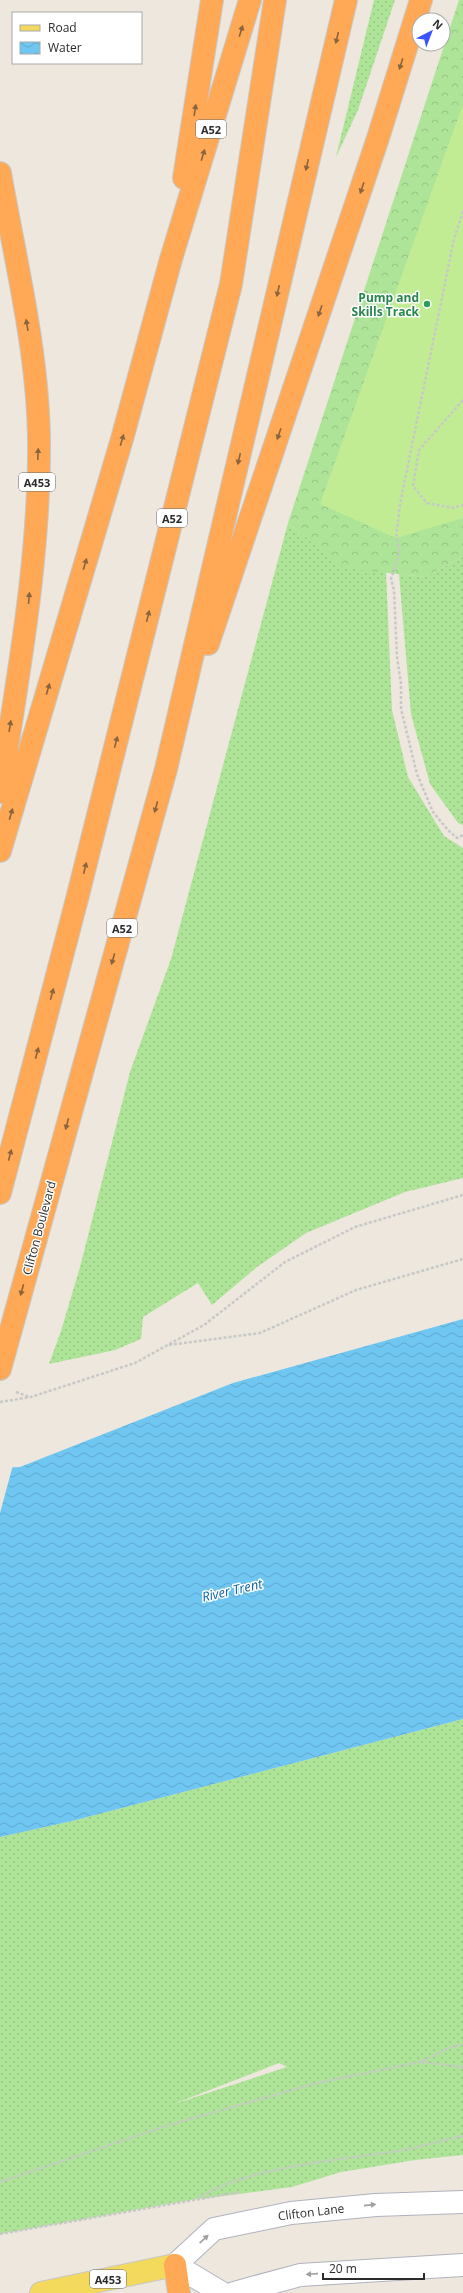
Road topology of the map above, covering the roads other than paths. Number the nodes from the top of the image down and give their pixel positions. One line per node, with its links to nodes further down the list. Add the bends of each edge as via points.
1 (212, 0): 7 (highway, one-way to 1)
2 (250, 0): 7 (highway, A52, one-way to 2)
3 (275, 0): 11 (highway, A52, one-way to 3, via 231,284)
4 (346, 0): 8 (highway, A52, one-way to 8)
5 (421, 0): 8 (highway, one-way to 8, via 378,138)
6 (0, 172): 9 (highway, A453, one-way to 6, via 27,611 37,506 39,439 32,354)
7 (171, 259): 10 (highway, A52, one-way to 7, via 122,439)
8 (166, 769): 12 (highway, Clifton Boulevard / A52, one-way to 12)
9 (0, 792)
10 (0, 851)
11 (0, 1193)
12 (0, 1369)
13 (463, 2202): 14 (main road, Clifton Lane, one-way to 13, via 214,2229 291,2213 376,2205)
14 (175, 2265): 16 (main road, A453); 17 (highway); 18 (main road)
15 (463, 2265): 19 (main road, one-way to 19, via 300,2275)
16 (41, 2293)
17 (179, 2293)
18 (222, 2293)
19 (234, 2293)

